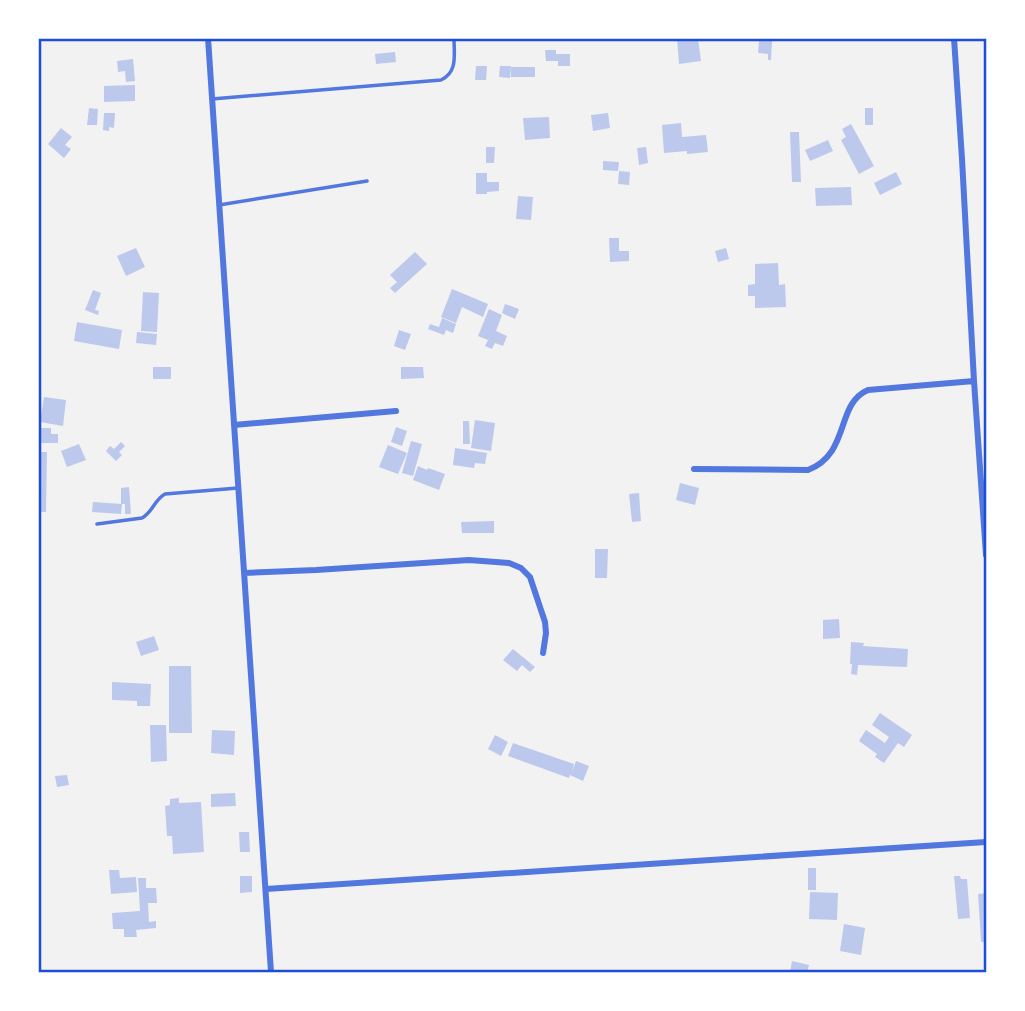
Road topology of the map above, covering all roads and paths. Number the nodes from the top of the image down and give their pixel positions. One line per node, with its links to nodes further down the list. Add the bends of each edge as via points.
1 (208, 38): 4 (street)
2 (454, 38): 4 (lane, via 454,66 441,80)
3 (954, 38): 7 (street)
4 (212, 99): 6 (street)
5 (367, 181): 6 (lane)
6 (219, 205): 9 (street)
7 (974, 381): 10 (street, via 860,393 832,451 808,470); 13 (street)
8 (396, 411): 9 (street)
9 (234, 425): 11 (street)
10 (694, 470)
11 (238, 488): 12 (lane, via 165,494 142,518); 14 (street)
12 (97, 524)
13 (986, 555)
14 (244, 573): 15 (street, via 469,560 509,563 530,577 545,622); 17 (street)
15 (543, 653)
16 (986, 842): 17 (street)
17 (266, 889): 18 (street)
18 (271, 972)

